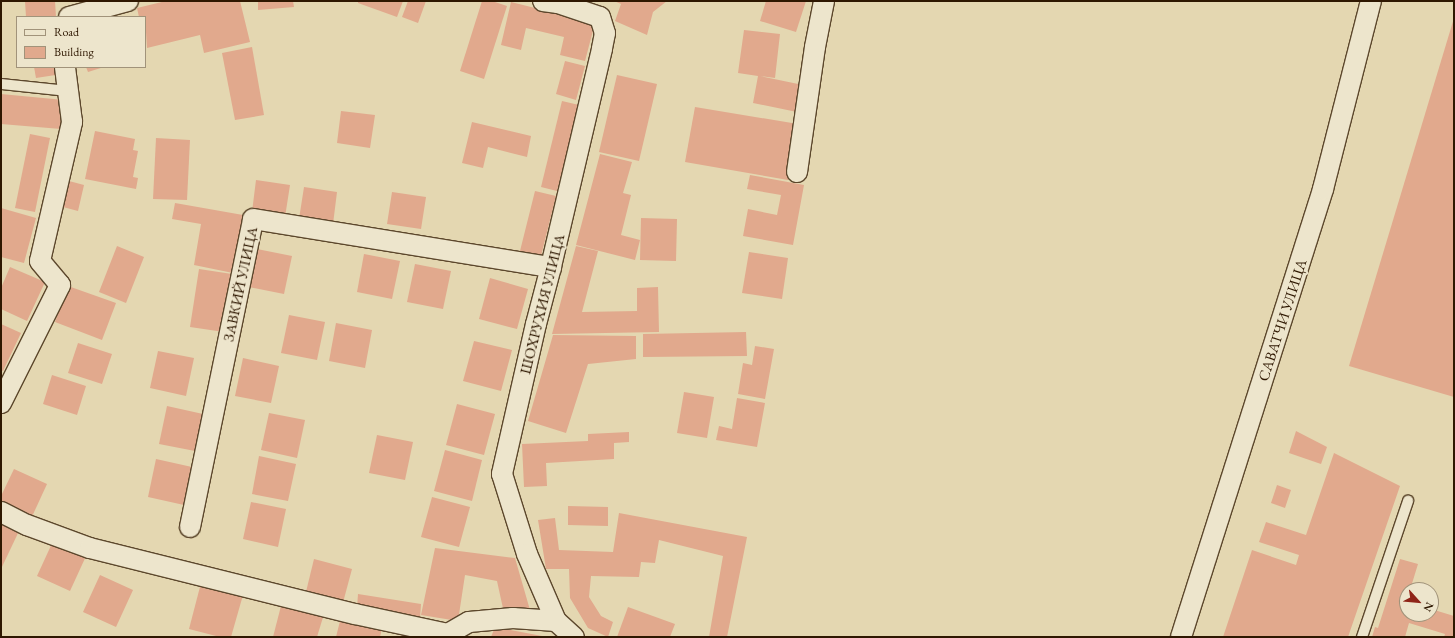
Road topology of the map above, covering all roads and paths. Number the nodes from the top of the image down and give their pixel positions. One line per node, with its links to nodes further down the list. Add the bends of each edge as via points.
1 (128, 1): 5 (street)
2 (543, 1): 10 (street, ШОХРУХИЯ УЛИЦА, via 600,17 604,33)
3 (824, 1): 9 (street)
4 (1371, 1): 17 (street, САВАТЧИ УЛИЦА, via 1323,189)
5 (73, 16)
6 (65, 68): 8 (street)
7 (1, 84): 8 (lane)
8 (68, 91): 11 (street, via 72,122 40,261 60,285)
9 (797, 172)
10 (551, 267): 14 (street, ЗАВКИЙ УЛИЦА, via 253,219); 15 (street, ШОХРУХИЯ УЛИЦА, via 502,474 527,554)
11 (1, 402)
12 (1408, 501): 18 (lane)
13 (1, 512): 15 (street, via 27,525 90,548 355,614 448,634 469,622 513,618)
14 (190, 527)
15 (556, 621): 16 (street, ШОХРУХИЯ УЛИЦА)
16 (574, 637)
17 (1182, 637)
18 (1362, 637)

